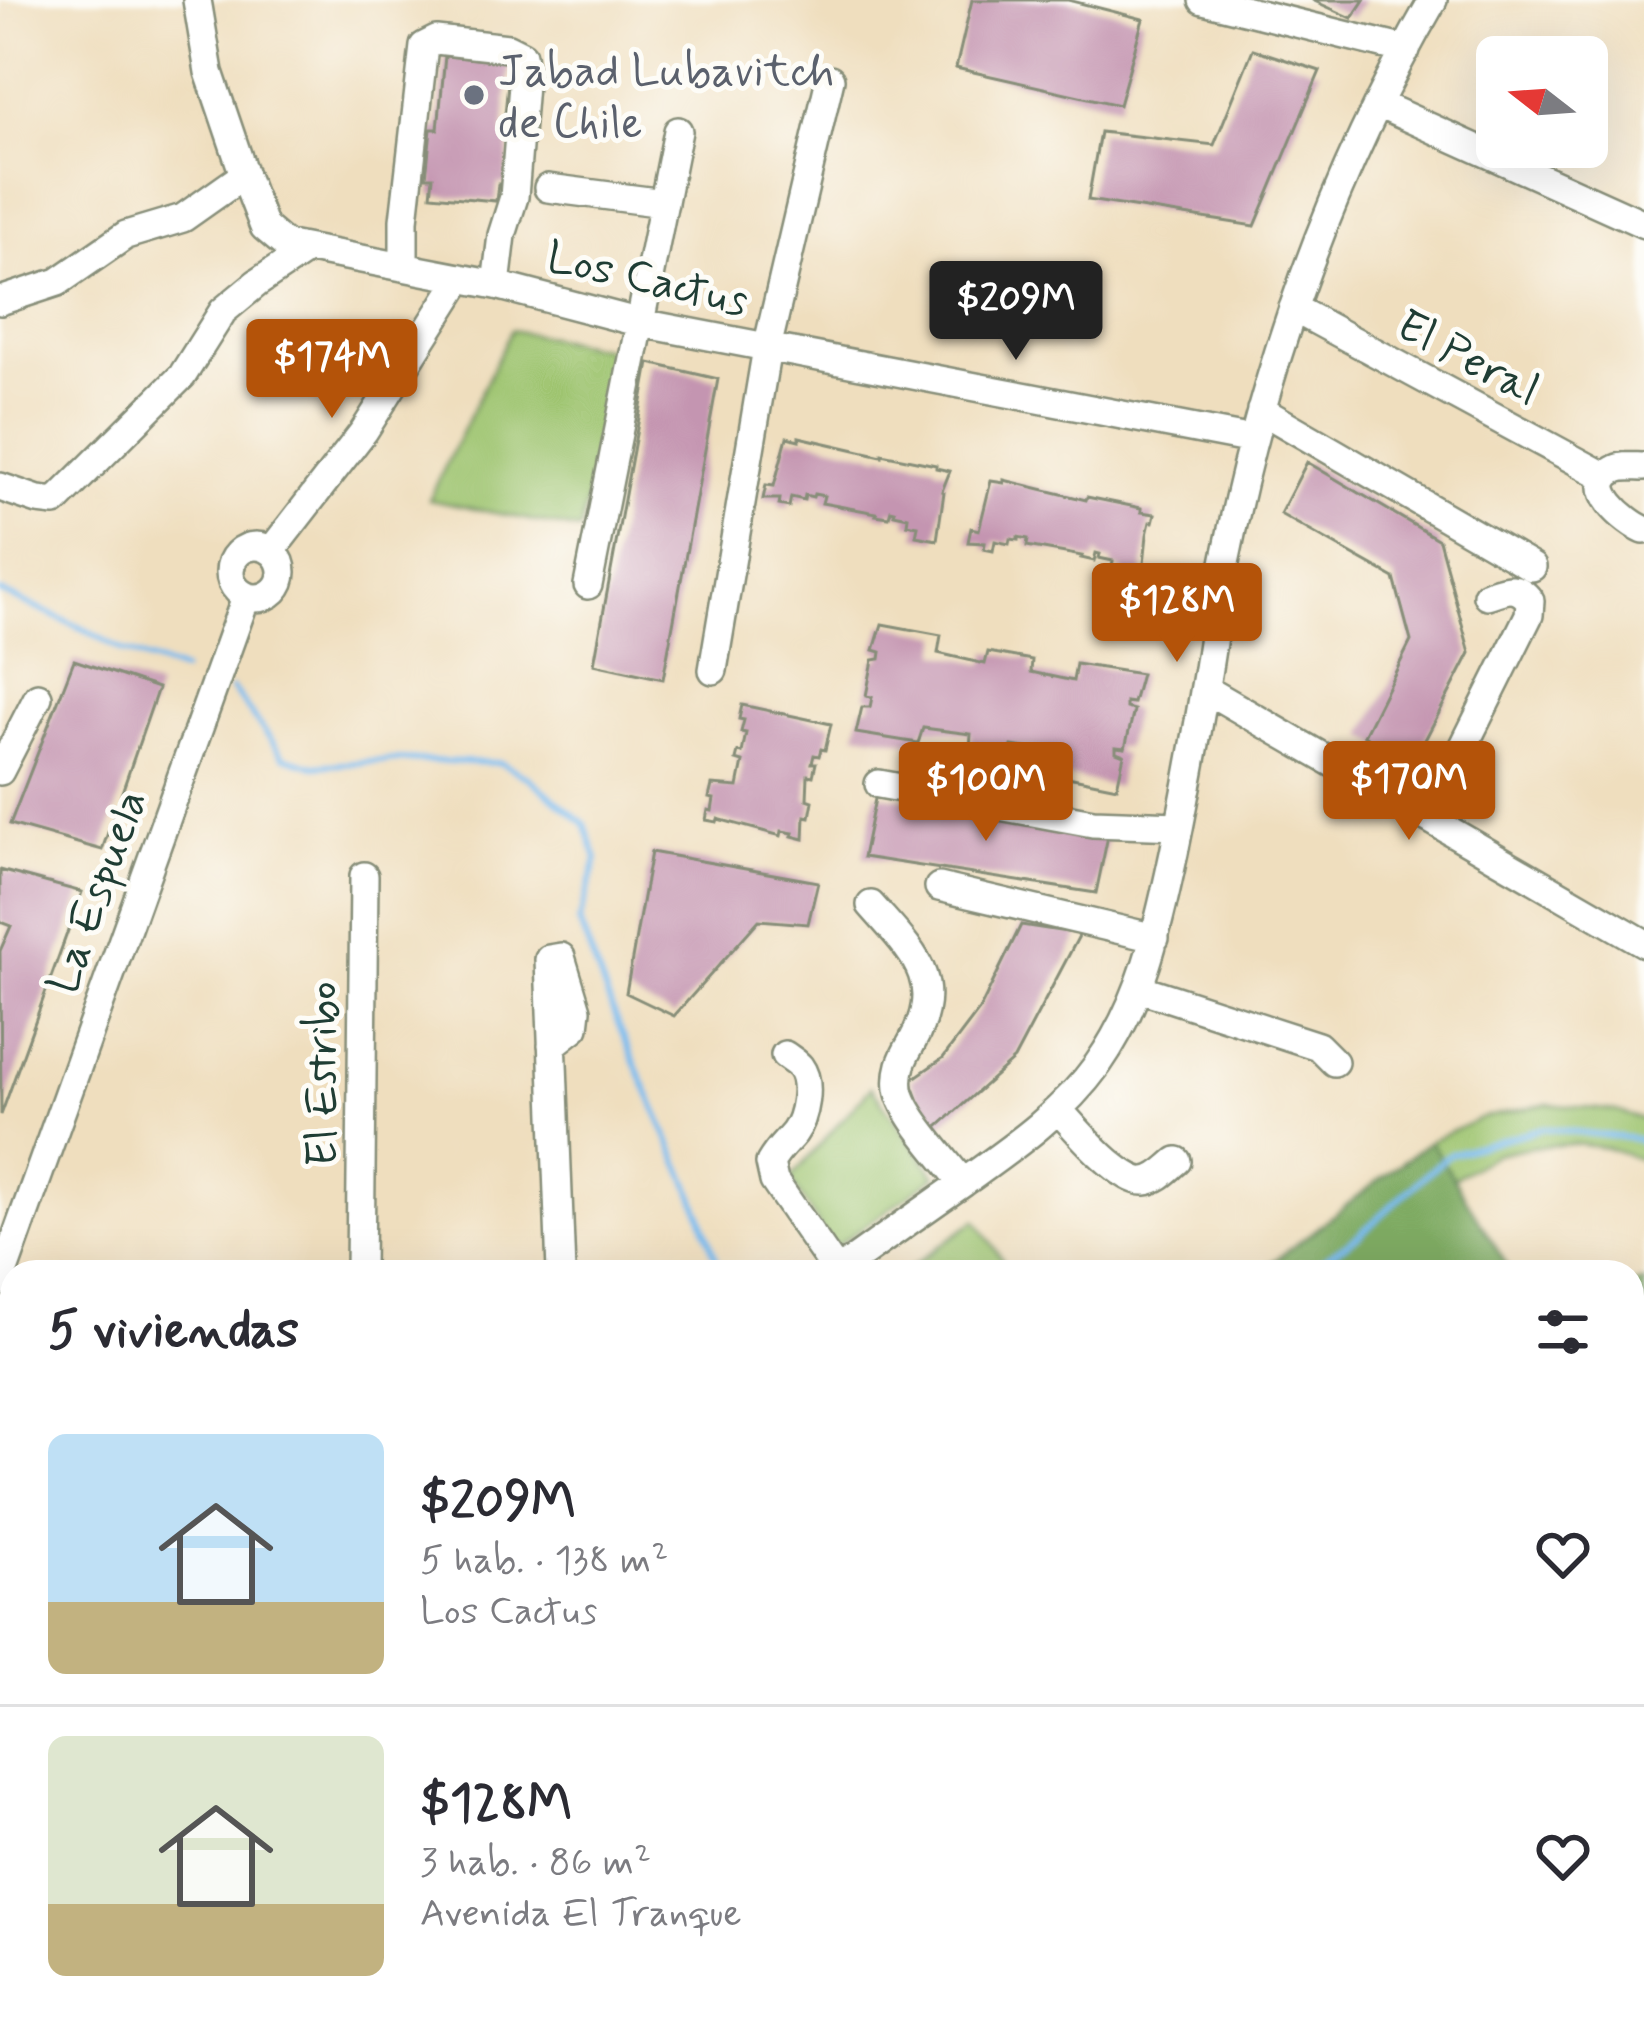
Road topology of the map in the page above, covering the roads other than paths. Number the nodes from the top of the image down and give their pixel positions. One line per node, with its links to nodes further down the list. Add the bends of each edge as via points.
1 (197, 0): 8 (street, Los Cactus, via 209,72)
2 (1203, 0): 4 (street)
3 (1433, 0): 4 (street)
4 (1406, 50): 6 (street)
5 (830, 79): 19 (street)
6 (1378, 104): 11 (street); 17 (street)
7 (678, 130): 10 (street)
8 (244, 175): 12 (street, Los Cactus, via 270,235); 16 (street, via 183,218 126,235 58,282)
9 (548, 188): 10 (street)
10 (664, 203): 18 (street)
11 (1644, 224)
12 (308, 249): 13 (street, Los Cactus); 24 (street, via 223,311 182,376 55,502)
13 (404, 266): 14 (street, Los Cactus); 15 (street, via 424,46 436,40 508,48 522,55 524,72 514,197)
14 (461, 278): 15 (street, Los Cactus); 48 (street, La Espuela, via 364,431 271,551 249,547 231,566 233,584 246,597)
15 (496, 284): 18 (street, Los Cactus)
16 (0, 301)
17 (1293, 308): 20 (street); 23 (street, El Peral)
18 (641, 323): 19 (street, Los Cactus); 27 (street)
19 (767, 348): 21 (street, Los Cactus); 29 (street)
20 (1261, 410): 21 (street); 26 (street)
21 (1252, 440): 30 (street)
22 (1644, 467): 23 (street, via 1619,467)
23 (1606, 477): 25 (street, via 1608,501)
24 (0, 487)
25 (1644, 530)
26 (1532, 567)
27 (588, 585)
28 (1486, 595): 34 (street, via 1516,589 1530,602 1529,615)
29 (713, 670)
30 (1205, 689): 34 (street); 35 (street)
31 (38, 697): 32 (street)
32 (0, 771)
33 (879, 784): 35 (street, via 1093,823)
34 (1428, 818): 40 (street)
35 (1179, 826): 39 (street)
36 (364, 877): 49 (street, El Estribo)
37 (939, 887): 39 (street)
38 (872, 905): 47 (street, via 926,982 922,1022 900,1064 901,1098)
39 (1155, 938): 41 (street)
40 (1644, 943)
41 (1139, 988): 44 (street, via 1318,1046); 45 (street, via 1107,1050)
42 (552, 1045): 50 (street)
43 (785, 1055): 51 (street, via 807,1086 796,1131 770,1163)
44 (1334, 1062)
45 (1058, 1109): 46 (street, via 1135,1181); 47 (street)
46 (1177, 1161)
47 (963, 1183): 52 (street)
48 (8, 1260)
49 (360, 1260)
50 (561, 1260)
51 (829, 1260)
52 (854, 1260)

